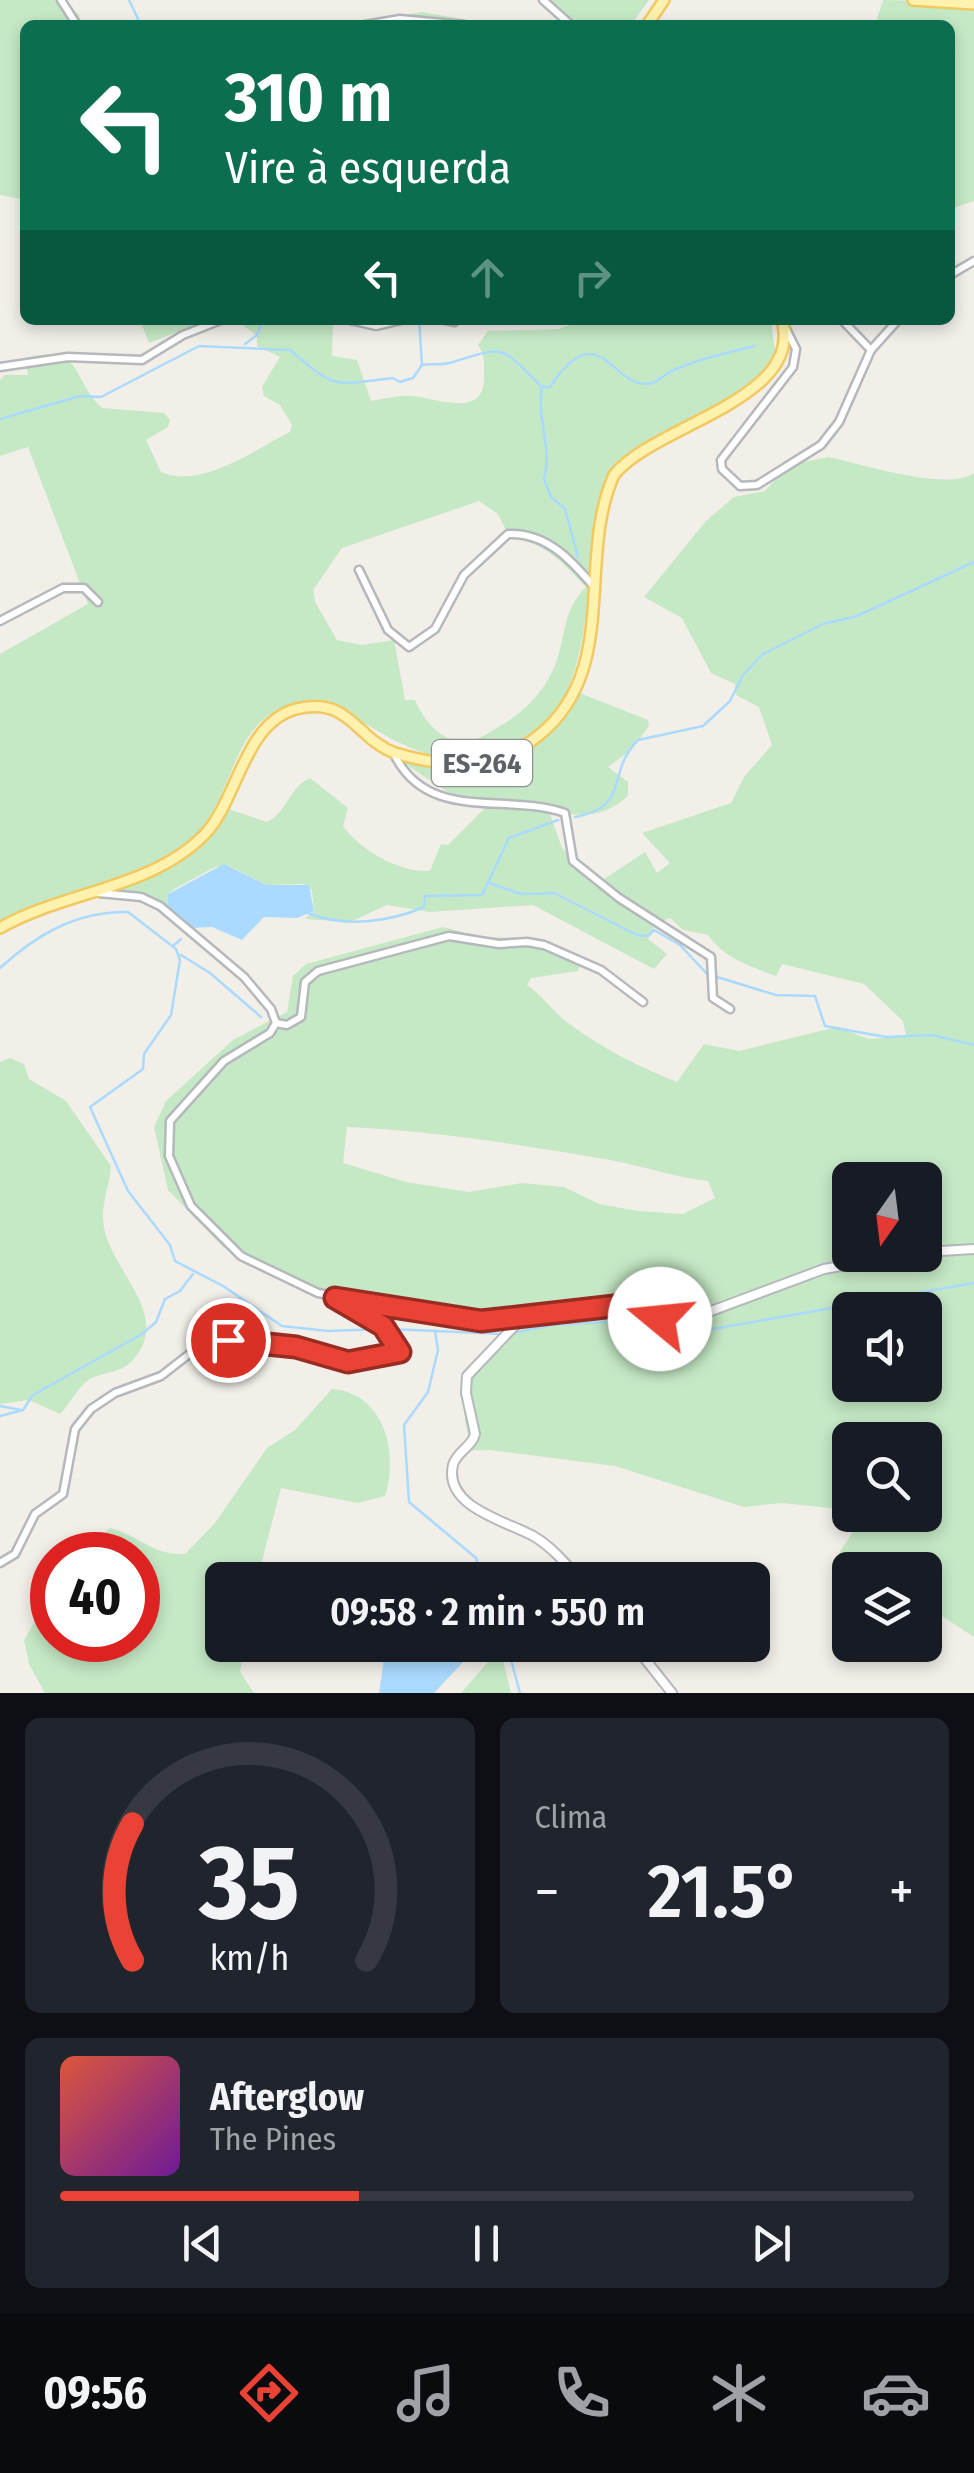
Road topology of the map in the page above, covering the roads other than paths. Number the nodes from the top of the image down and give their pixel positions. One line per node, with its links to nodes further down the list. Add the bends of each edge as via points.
1 (542, 0): 4 (street)
2 (913, 0): 3 (main road)
3 (974, 4)
4 (565, 20)
5 (209, 325): 11 (street, via 142,360 57,358)
6 (783, 325): 13 (main road, ES-264, via 780,361 761,383 637,454 614,475)
7 (784, 325): 10 (street, via 796,349 793,368 722,460 740,486 757,484 822,444)
8 (847, 325): 10 (street)
9 (894, 325): 10 (street)
10 (871, 350)
11 (0, 367)
12 (359, 570): 13 (street, via 388,630 410,648 435,629 464,575 508,534 544,541)
13 (596, 590): 16 (main road, ES-264, via 580,682 565,710 536,738 484,762 443,763)
14 (98, 602): 15 (street, via 84,588 63,588)
15 (0, 620)
16 (394, 752): 17 (main road, ES-264, via 328,708 284,714 265,729 205,833 166,862); 20 (street, via 409,777 446,798 566,813 573,861 711,957 713,998)
17 (92, 892): 18 (main road, ES-264); 21 (street, via 160,906 244,978)
18 (0, 928)
19 (643, 1002): 21 (street, via 617,980 544,945 449,936 318,971 306,982 301,1018)
20 (730, 1009)
21 (276, 1023): 25 (street, via 224,1061 173,1116 168,1156 191,1206 229,1247)
22 (974, 1248): 23 (street)
23 (942, 1251)
24 (832, 1268): 26 (street, via 686,1320 667,1322 632,1304)
25 (335, 1298): 26 (street, via 481,1321); 28 (street, via 386,1330 398,1354 356,1362 296,1347 206,1341 161,1376 101,1400 76,1429 64,1494 35,1514 15,1554)
26 (522, 1318): 27 (street, via 467,1376 475,1434 456,1457 452,1475 476,1508 548,1546)
27 (563, 1562)
28 (0, 1563)
29 (647, 1662): 30 (street)
30 (672, 1693)

